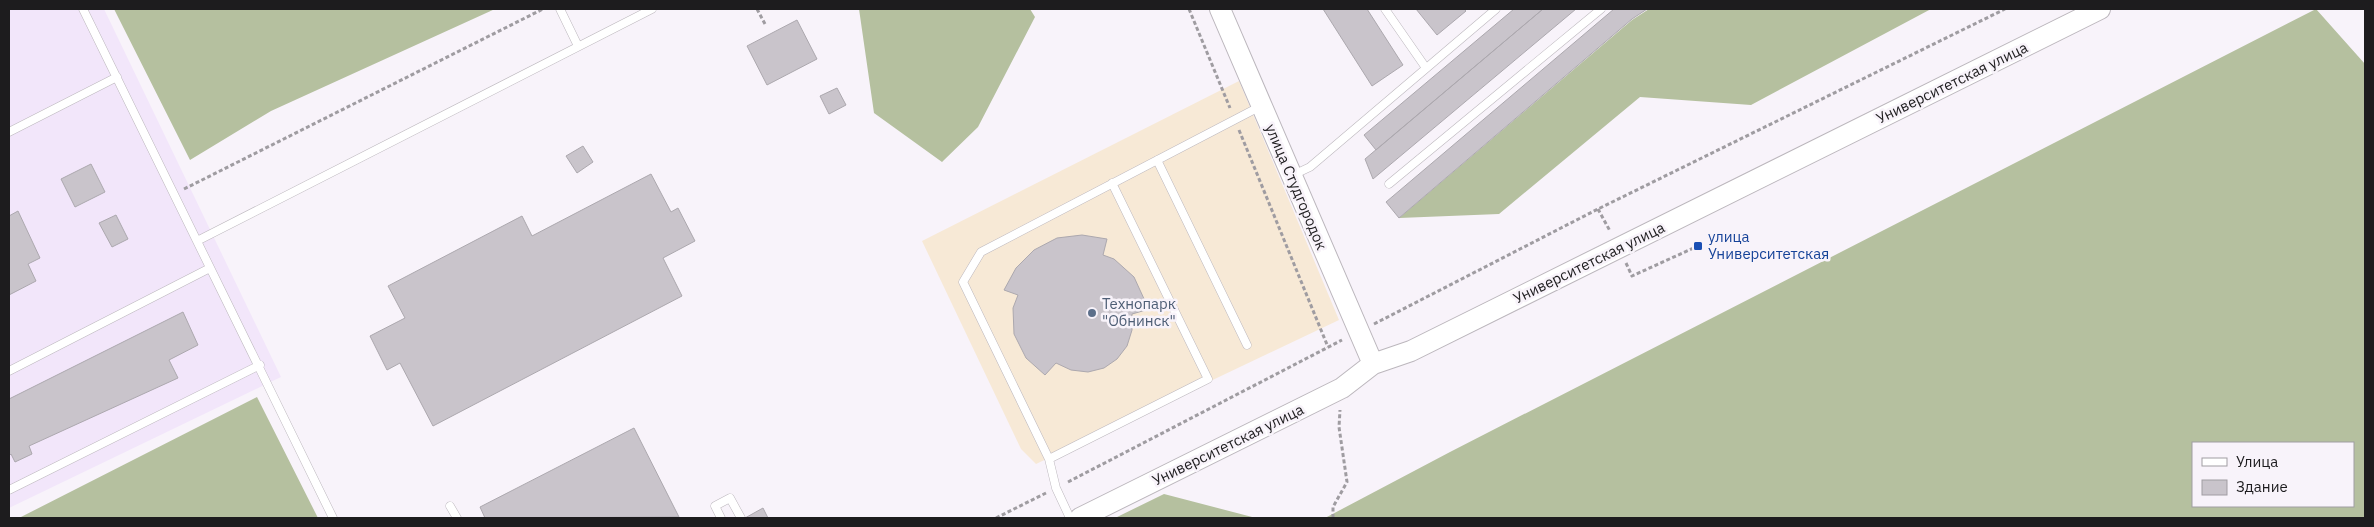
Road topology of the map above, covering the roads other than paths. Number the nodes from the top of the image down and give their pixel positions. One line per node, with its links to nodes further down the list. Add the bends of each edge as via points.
1 (83, 9): 13 (lane)
2 (560, 9): 11 (lane)
3 (652, 9): 11 (lane)
4 (1220, 9): 14 (street, улица Студгородок)
5 (1385, 9): 12 (lane)
6 (1482, 9): 10 (lane)
7 (1496, 9): 10 (lane)
8 (1600, 9): 19 (lane)
9 (2100, 9): 23 (street, Университетская улица, via 1420,347)
10 (1488, 16): 12 (lane)
11 (578, 46): 20 (lane)
12 (1426, 68): 17 (lane, via 1310,168)
13 (117, 77): 15 (lane); 20 (lane)
14 (1262, 106): 16 (lane); 17 (street, улица Студгородок)
15 (9, 132)
16 (1157, 160): 18 (lane); 22 (lane)
17 (1291, 176): 23 (street, улица Студгородок)
18 (1112, 184): 26 (lane, via 981,252 963,282); 26 (lane, via 1208,379)
19 (1389, 184)
20 (198, 241): 21 (lane)
21 (210, 268): 24 (lane); 25 (lane)
22 (1247, 345)
23 (1373, 364): 34 (street, Университетская улица, via 1342,388)
24 (260, 365): 27 (lane); 29 (lane)
25 (9, 372)
26 (1049, 459): 33 (lane, via 1056,488)
27 (9, 490)
28 (450, 506): 30 (lane)
29 (333, 518)
30 (457, 518)
31 (721, 518): 32 (lane, via 715,506 730,498)
32 (741, 518)
33 (1070, 518)
34 (1080, 518)

